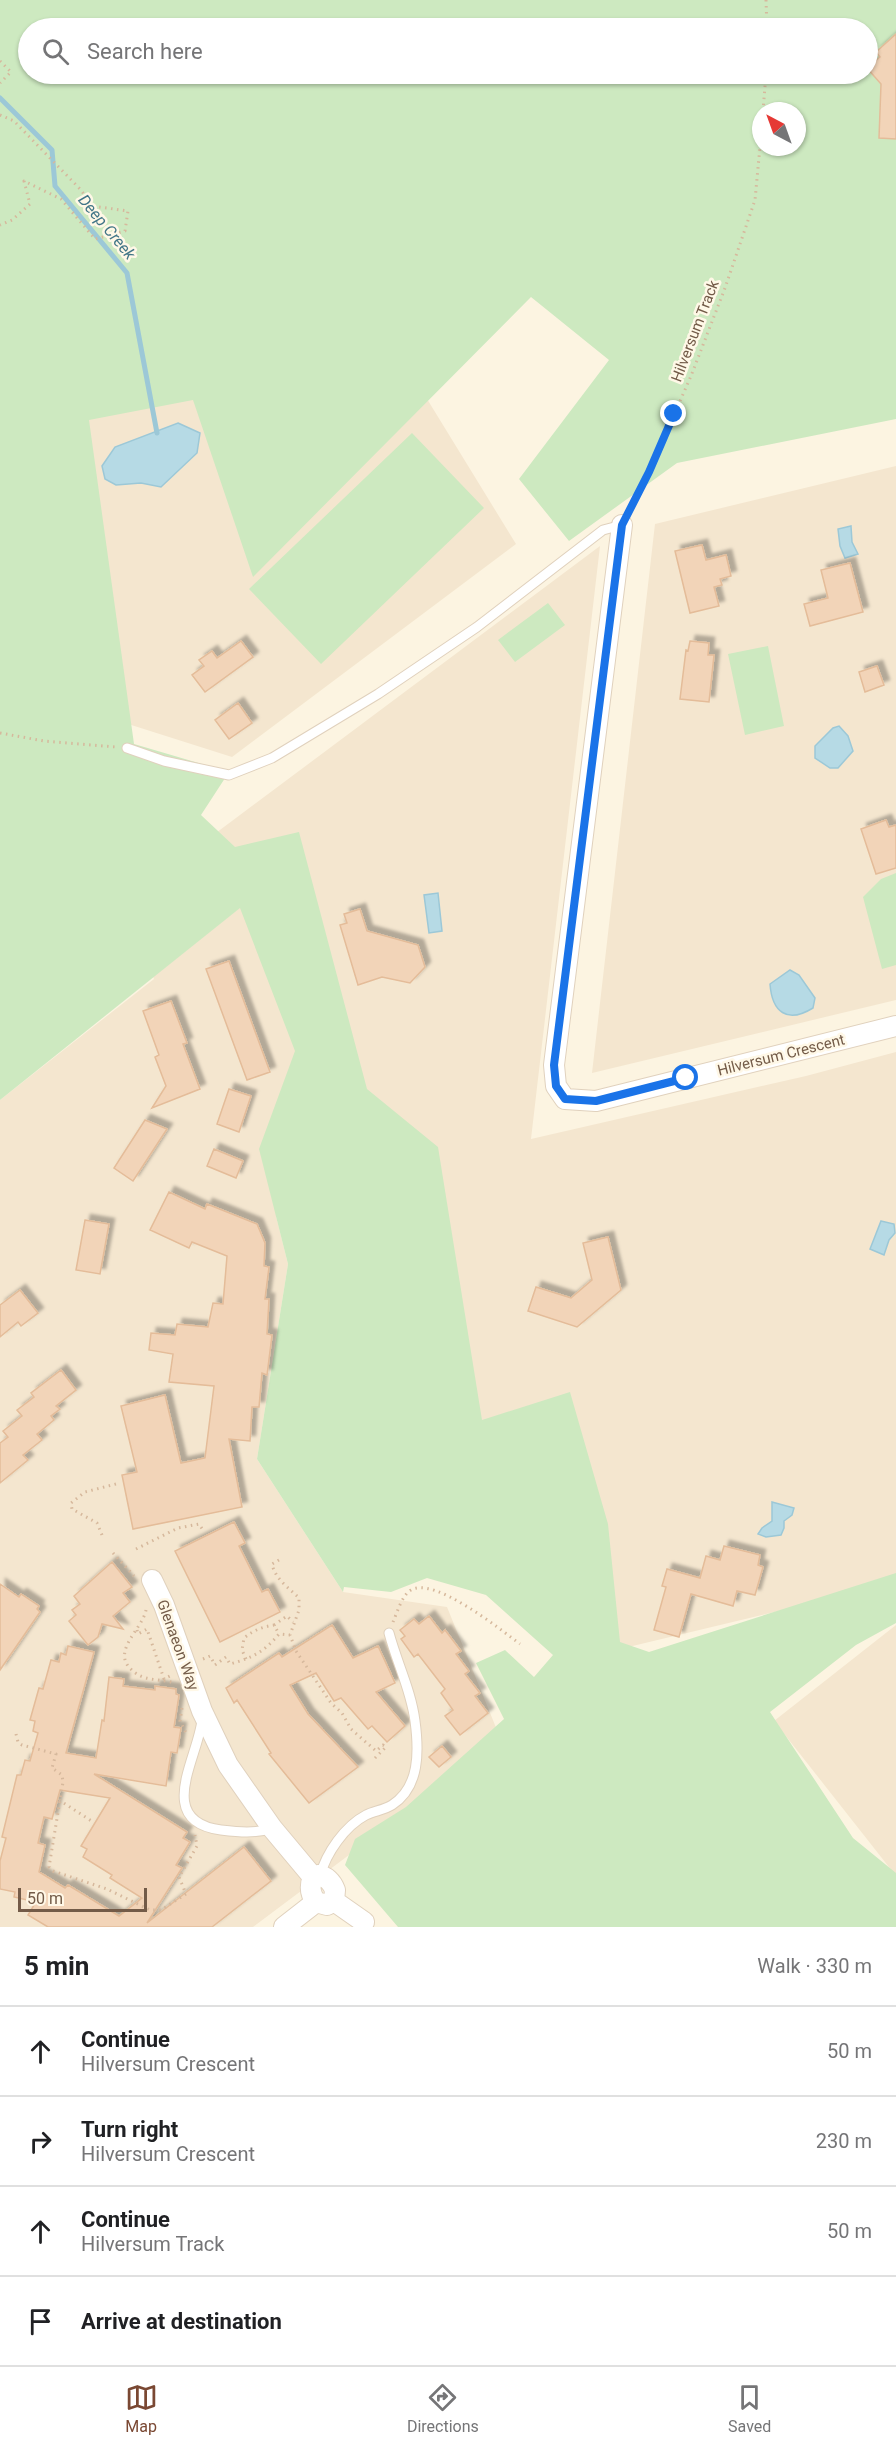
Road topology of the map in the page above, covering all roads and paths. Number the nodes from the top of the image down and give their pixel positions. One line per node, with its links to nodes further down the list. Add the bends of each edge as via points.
1 (766, 0): 2 (path)
2 (767, 18)
3 (0, 61): 4 (path, via 11,72)
4 (0, 83)
5 (765, 84): 6 (path)
6 (764, 102)
7 (0, 115): 9 (path, via 14,121 92,206 128,211 125,231 95,239 61,199 24,181 30,204)
8 (759, 156): 10 (path, Hilversum Track, via 755,200 725,288 673,419)
9 (0, 225)
10 (622, 525): 12 (lane, via 603,530 477,627 378,694 272,758 229,776 164,761); 13 (street, Hilversum Crescent, via 554,1065 556,1086 565,1099 596,1101)
11 (0, 733): 12 (path, via 44,741)
12 (127, 747)
13 (896, 1026)
14 (120, 1483): 16 (path, via 85,1492 71,1503 72,1509 97,1523)
15 (203, 1530): 17 (path, via 199,1524 178,1528)
16 (102, 1535)
17 (136, 1549)
18 (113, 1553): 20 (path)
19 (279, 1560): 22 (path, via 272,1564 273,1569 299,1598 299,1611)
20 (144, 1579): 35 (street, Glenaeon Way, via 164,1605)
21 (148, 1602): 24 (path)
22 (293, 1622): 23 (path, via 286,1616); 27 (path)
23 (274, 1625): 26 (path); 29 (path, via 261,1627 244,1638 242,1650)
24 (137, 1630): 32 (path, via 138,1634 147,1629); 32 (path, via 126,1642 128,1665 138,1675)
25 (389, 1633): 28 (path, via 408,1592 427,1587 451,1598); 43 (lane, via 407,1683 415,1721 415,1774 406,1792 392,1805 358,1820 341,1838)
26 (279, 1634): 27 (path); 29 (path, via 266,1649)
27 (290, 1635): 38 (path, via 316,1682 351,1729 376,1751 383,1745 386,1748)
28 (520, 1644)
29 (246, 1659): 30 (path, via 230,1664 226,1657 215,1665 210,1656)
30 (195, 1663)
31 (179, 1678): 32 (path, via 173,1675)
32 (164, 1679): 33 (path)
33 (178, 1687)
34 (184, 1701): 37 (path, via 180,1721)
35 (202, 1711): 41 (street, Glenaeon Way, via 228,1765); 41 (lane, Glenaeon Way, via 200,1733 185,1777 183,1801 194,1820 213,1829 238,1832)
36 (16, 1734): 39 (path, via 22,1745 56,1754 52,1768 62,1775 63,1782)
37 (188, 1739)
38 (374, 1759)
39 (59, 1800): 40 (path); 42 (path, via 49,1868 106,1888 150,1910 161,1910 186,1894 179,1877 197,1846)
40 (93, 1822)
41 (272, 1828): 43 (street, Glenaeon Way)
42 (192, 1831)
43 (317, 1877): 44 (street, via 310,1885)
44 (325, 1902): 45 (street); 46 (street)
45 (364, 1922)
46 (284, 1927)

